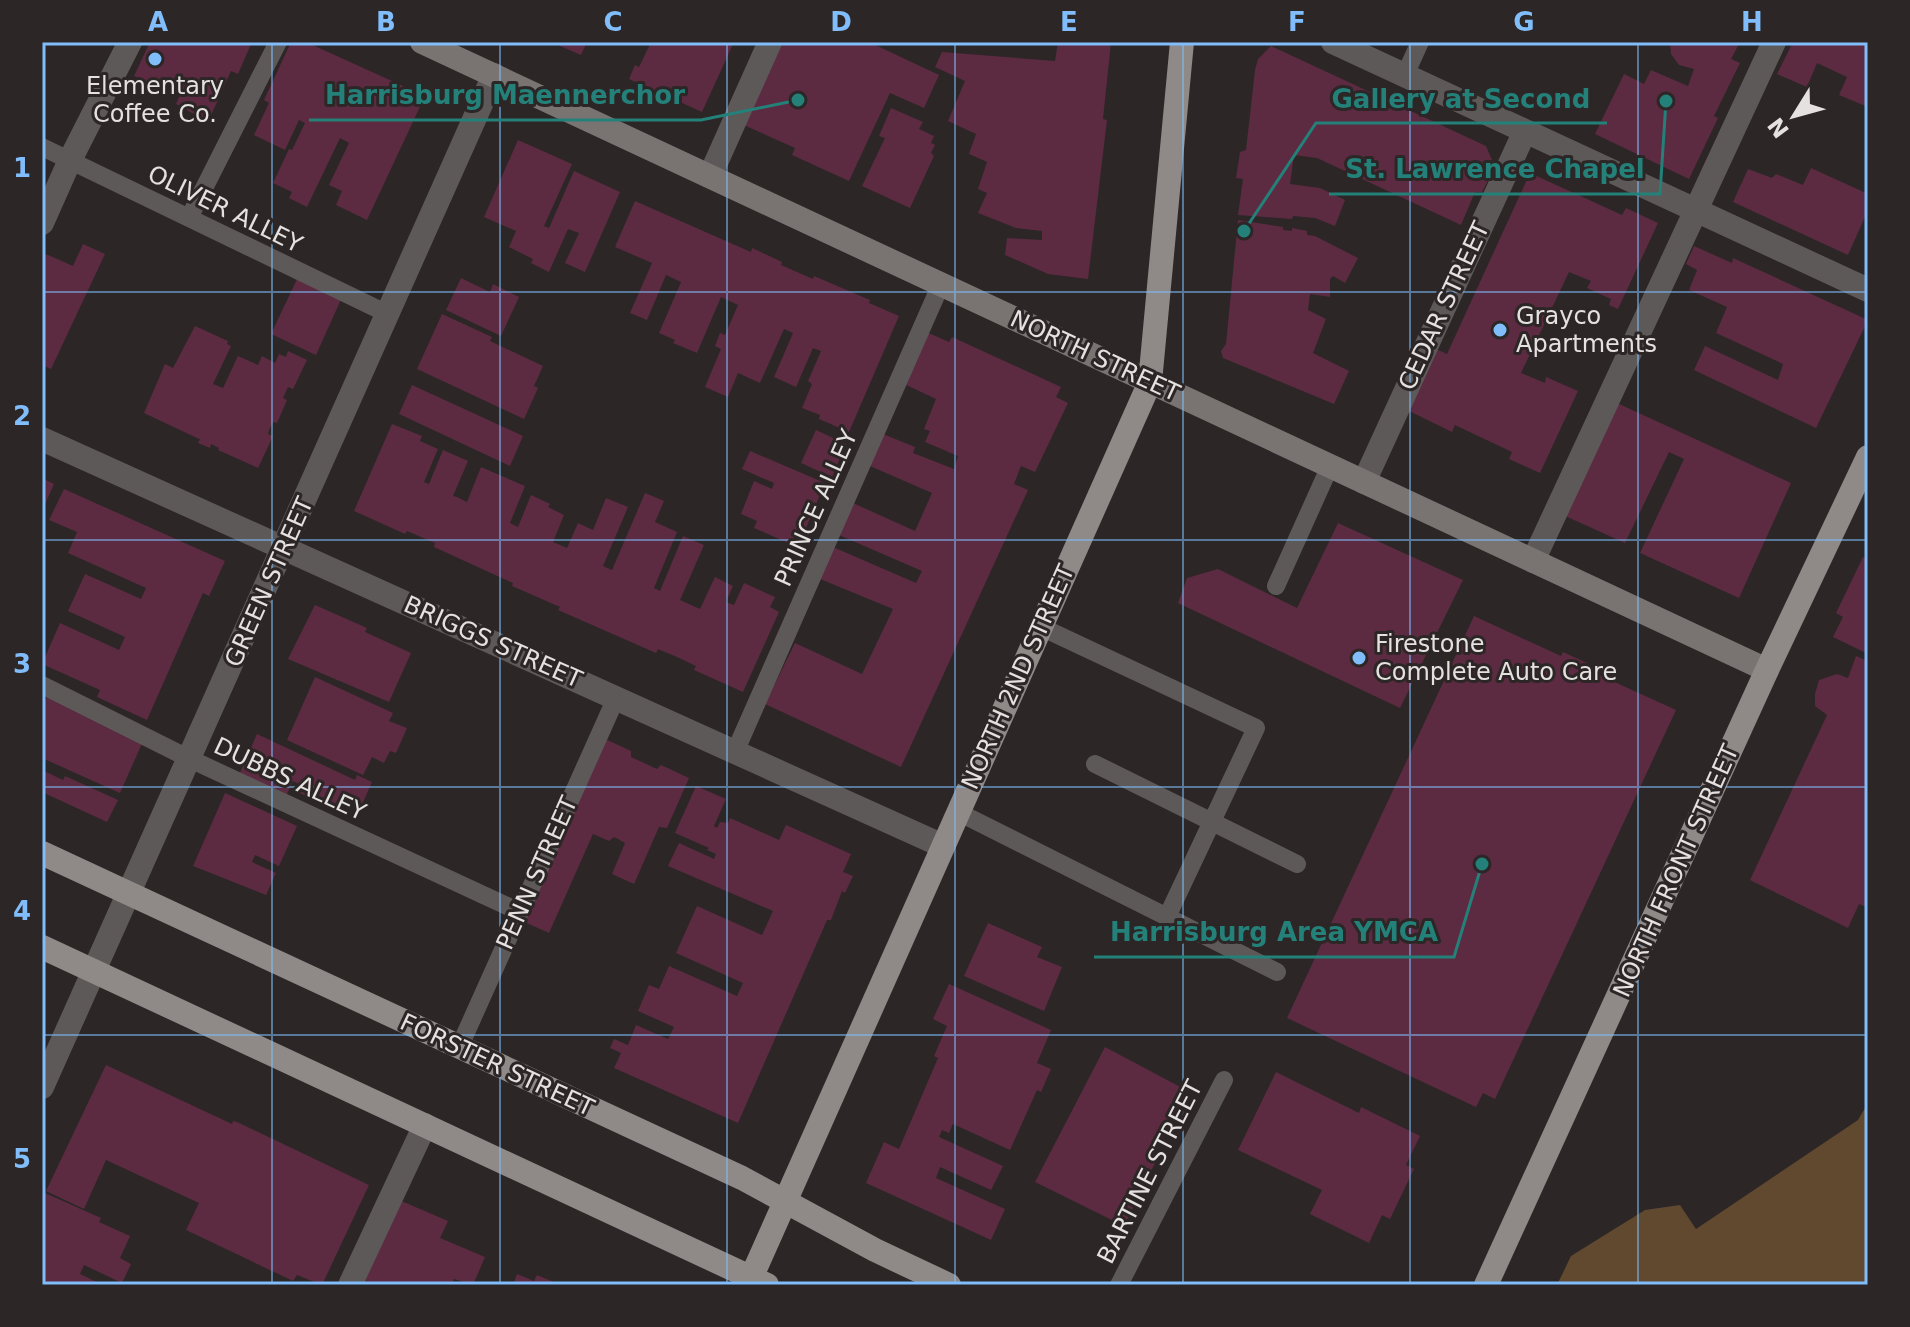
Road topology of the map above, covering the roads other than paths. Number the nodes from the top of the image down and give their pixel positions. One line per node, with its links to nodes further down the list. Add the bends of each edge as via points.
1 (130, 42): 13 (street)
2 (278, 42): 16 (lane)
3 (422, 42): 9 (street, NORTH STREET)
4 (770, 42): 14 (street)
5 (1182, 42): 21 (main road, NORTH 2ND STREET)
6 (1333, 42): 10 (street)
7 (1420, 42): 10 (lane)
8 (1774, 42): 15 (street)
9 (494, 75): 14 (street, NORTH STREET); 20 (street, GREEN STREET)
10 (1405, 75): 11 (street)
11 (1525, 131): 15 (street); 25 (street, CEDAR STREET)
12 (42, 147): 13 (lane, OLIVER ALLEY)
13 (70, 160): 16 (lane, OLIVER ALLEY); 17 (street)
14 (710, 176): 18 (street, NORTH STREET)
15 (1695, 210): 19 (street); 27 (street)
16 (189, 218): 20 (lane, OLIVER ALLEY)
17 (42, 223)
18 (941, 284): 21 (street, NORTH STREET); 33 (lane, PRINCE ALLEY)
19 (1868, 290)
20 (388, 314): 26 (street, GREEN STREET)
21 (1150, 382): 24 (street, NORTH STREET); 29 (main road, NORTH 2ND STREET)
22 (42, 439): 26 (street, BRIGGS STREET)
23 (1868, 457): 30 (main road, NORTH FRONT STREET)
24 (1330, 466): 25 (street, NORTH STREET); 28 (lane)
25 (1364, 482): 27 (street, NORTH STREET)
26 (284, 548): 32 (street, BRIGGS STREET); 34 (street, GREEN STREET)
27 (1533, 561): 30 (street, NORTH STREET)
28 (1276, 586)
29 (1041, 627): 36 (main road, NORTH 2ND STREET); 37 (lane, via 1256,728)
30 (1767, 670): 56 (main road, NORTH FRONT STREET)
31 (42, 685): 34 (lane, DUBBS ALLEY)
32 (616, 698): 33 (street, BRIGGS STREET); 42 (lane, PENN STREET)
33 (735, 752): 38 (street, BRIGGS STREET)
34 (190, 759): 41 (street, GREEN STREET); 42 (lane, DUBBS ALLEY)
35 (1095, 764): 37 (lane)
36 (958, 812): 38 (main road, NORTH 2ND STREET); 43 (lane)
37 (1213, 820): 40 (lane); 43 (lane)
38 (943, 846): 51 (main road, NORTH 2ND STREET)
39 (42, 853): 41 (main road, FORSTER STREET)
40 (1297, 864)
41 (129, 894): 45 (street, GREEN STREET); 47 (main road, FORSTER STREET)
42 (520, 912): 47 (lane, PENN STREET)
43 (1167, 917): 46 (lane)
44 (42, 947): 45 (main road)
45 (95, 972): 49 (street, GREEN STREET); 50 (main road)
46 (1277, 972)
47 (459, 1048): 51 (main road, FORSTER STREET)
48 (1224, 1080): 55 (lane, BARTINE STREET)
49 (42, 1087)
50 (425, 1125): 52 (main road); 53 (street)
51 (785, 1201): 52 (main road, NORTH 2ND STREET); 54 (main road, FORSTER STREET)
52 (755, 1283)
53 (350, 1285)
54 (949, 1285)
55 (1119, 1285)
56 (1486, 1285)

